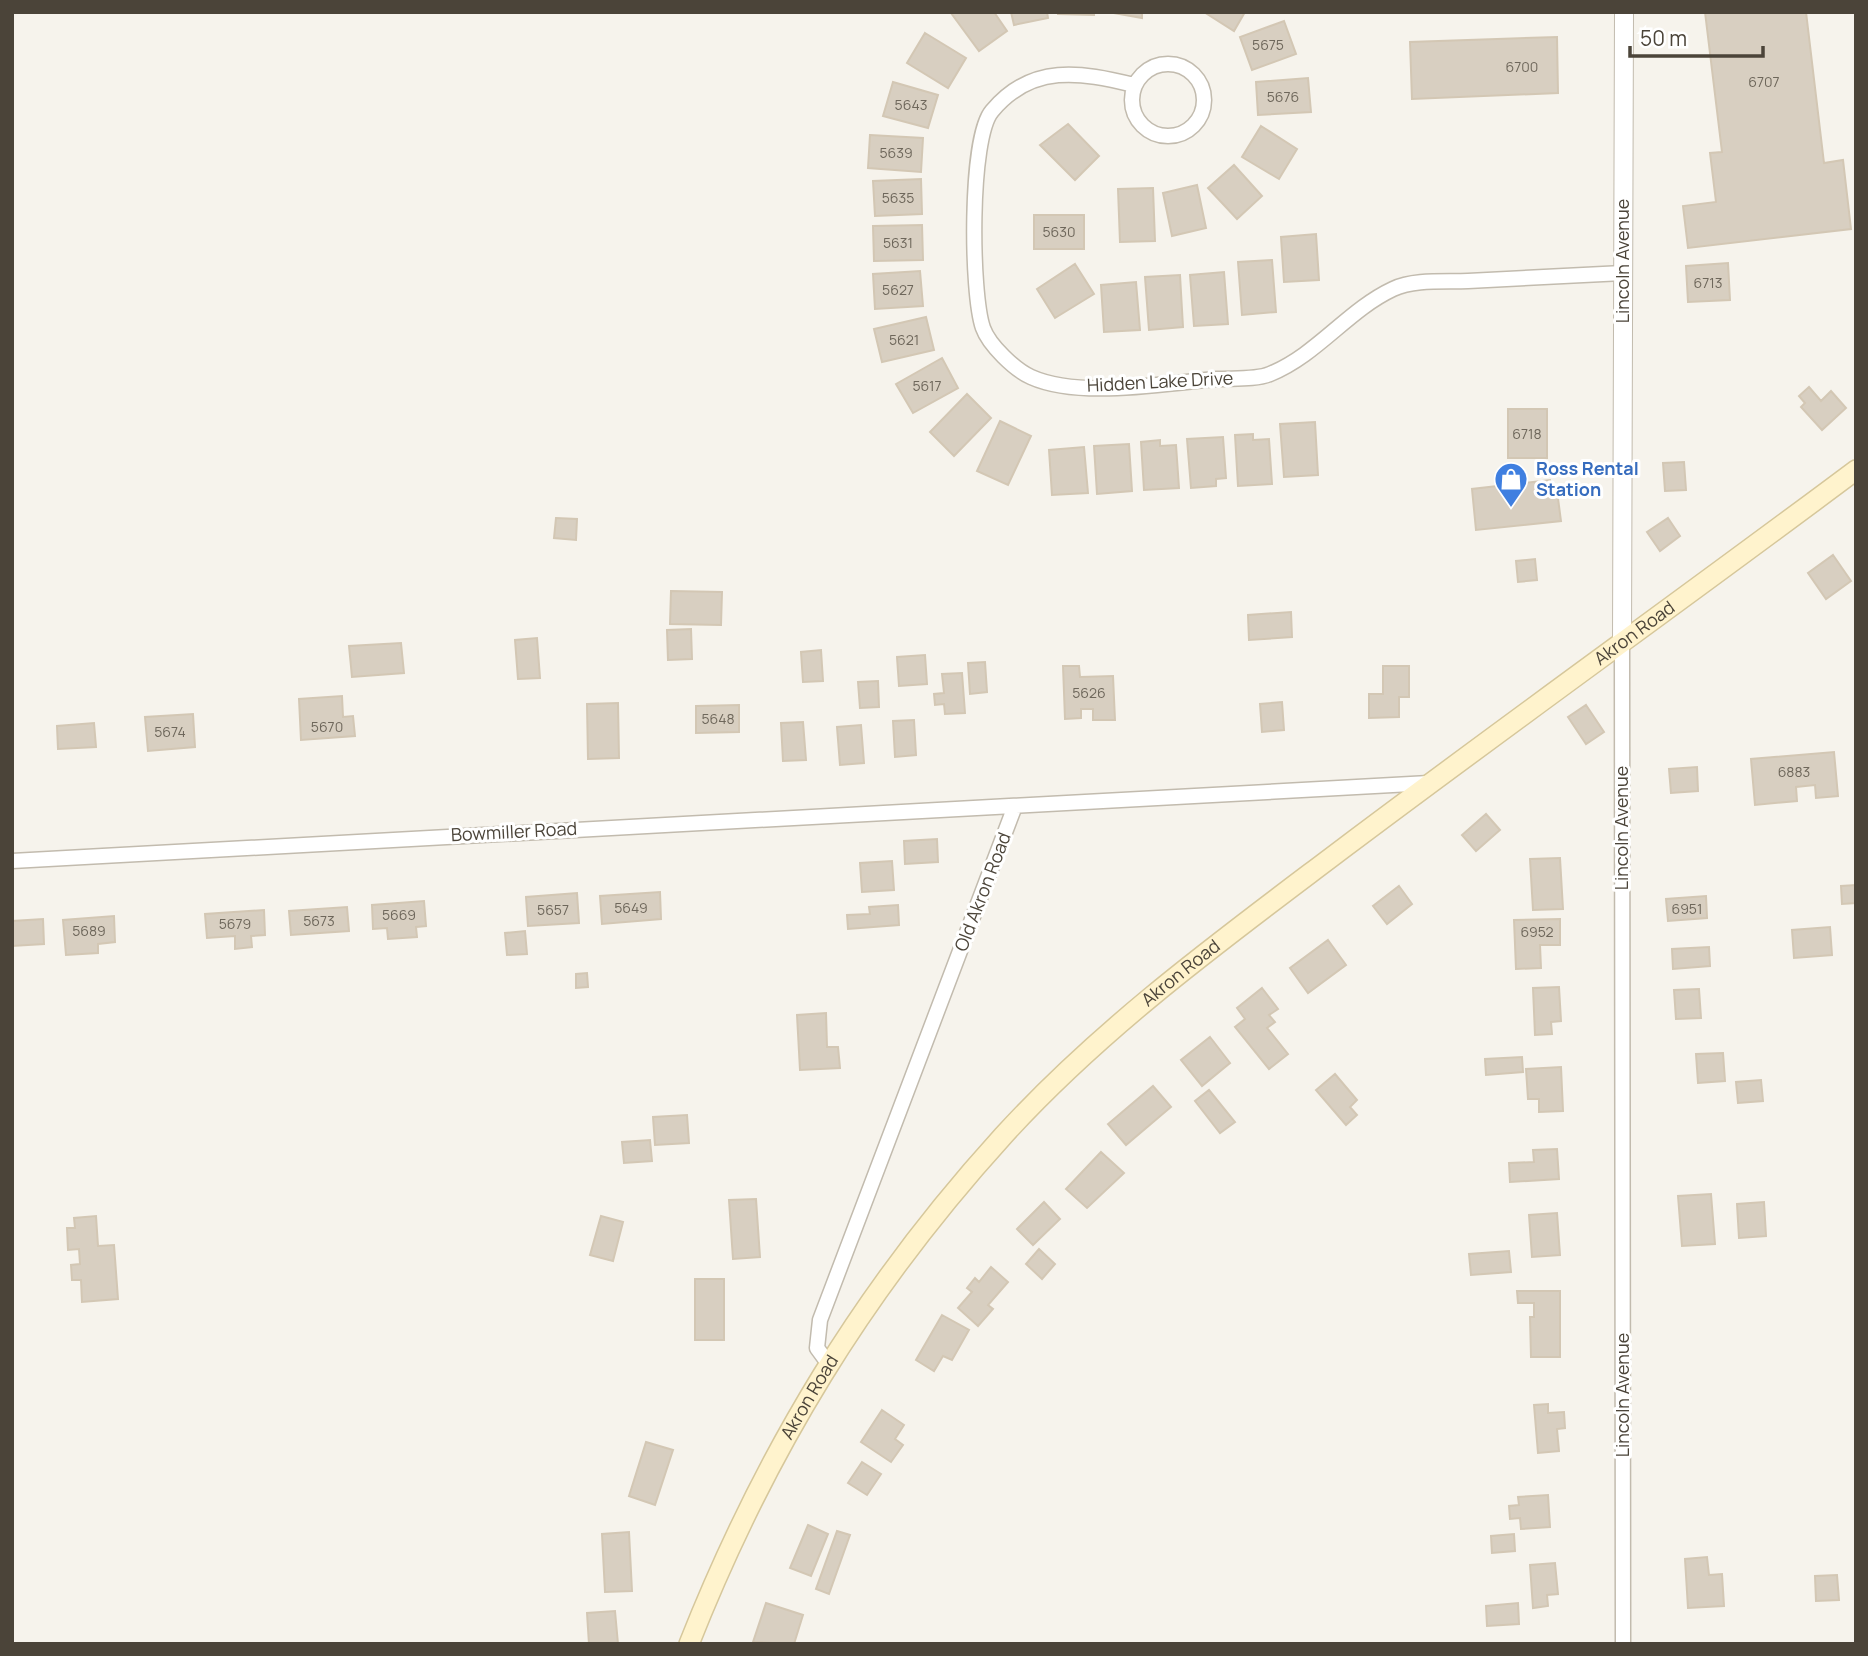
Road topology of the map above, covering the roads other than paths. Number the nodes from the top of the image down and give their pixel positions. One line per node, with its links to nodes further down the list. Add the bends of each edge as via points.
1 (1624, 12): 3 (street, Lincoln Avenue)
2 (1134, 85): 2 (street, via 1132,109 1137,120 1156,134 1180,134 1199,119 1204,96 1200,84 1184,67 1150,67); 3 (street, Hidden Lake Drive, via 1072,72 1040,78 990,113 978,153 977,292 983,330 1003,355 1030,377 1061,385 1105,387 1268,376 1394,288 1429,282)
3 (1623, 273): 5 (street, Lincoln Avenue)
4 (1856, 470): 5 (main road, Akron Road)
5 (1622, 643): 6 (main road, Akron Road); 11 (street, Lincoln Avenue)
6 (1429, 783): 7 (street); 9 (main road, Akron Road, via 1188,966 1090,1048 1006,1133 935,1215)
7 (1015, 806): 8 (street, Bowmiller Road); 9 (street, Old Akron Road, via 820,1320 817,1348)
8 (12, 861)
9 (828, 1363): 10 (main road, Akron Road, via 756,1489)
10 (689, 1644)
11 (1623, 1644)

